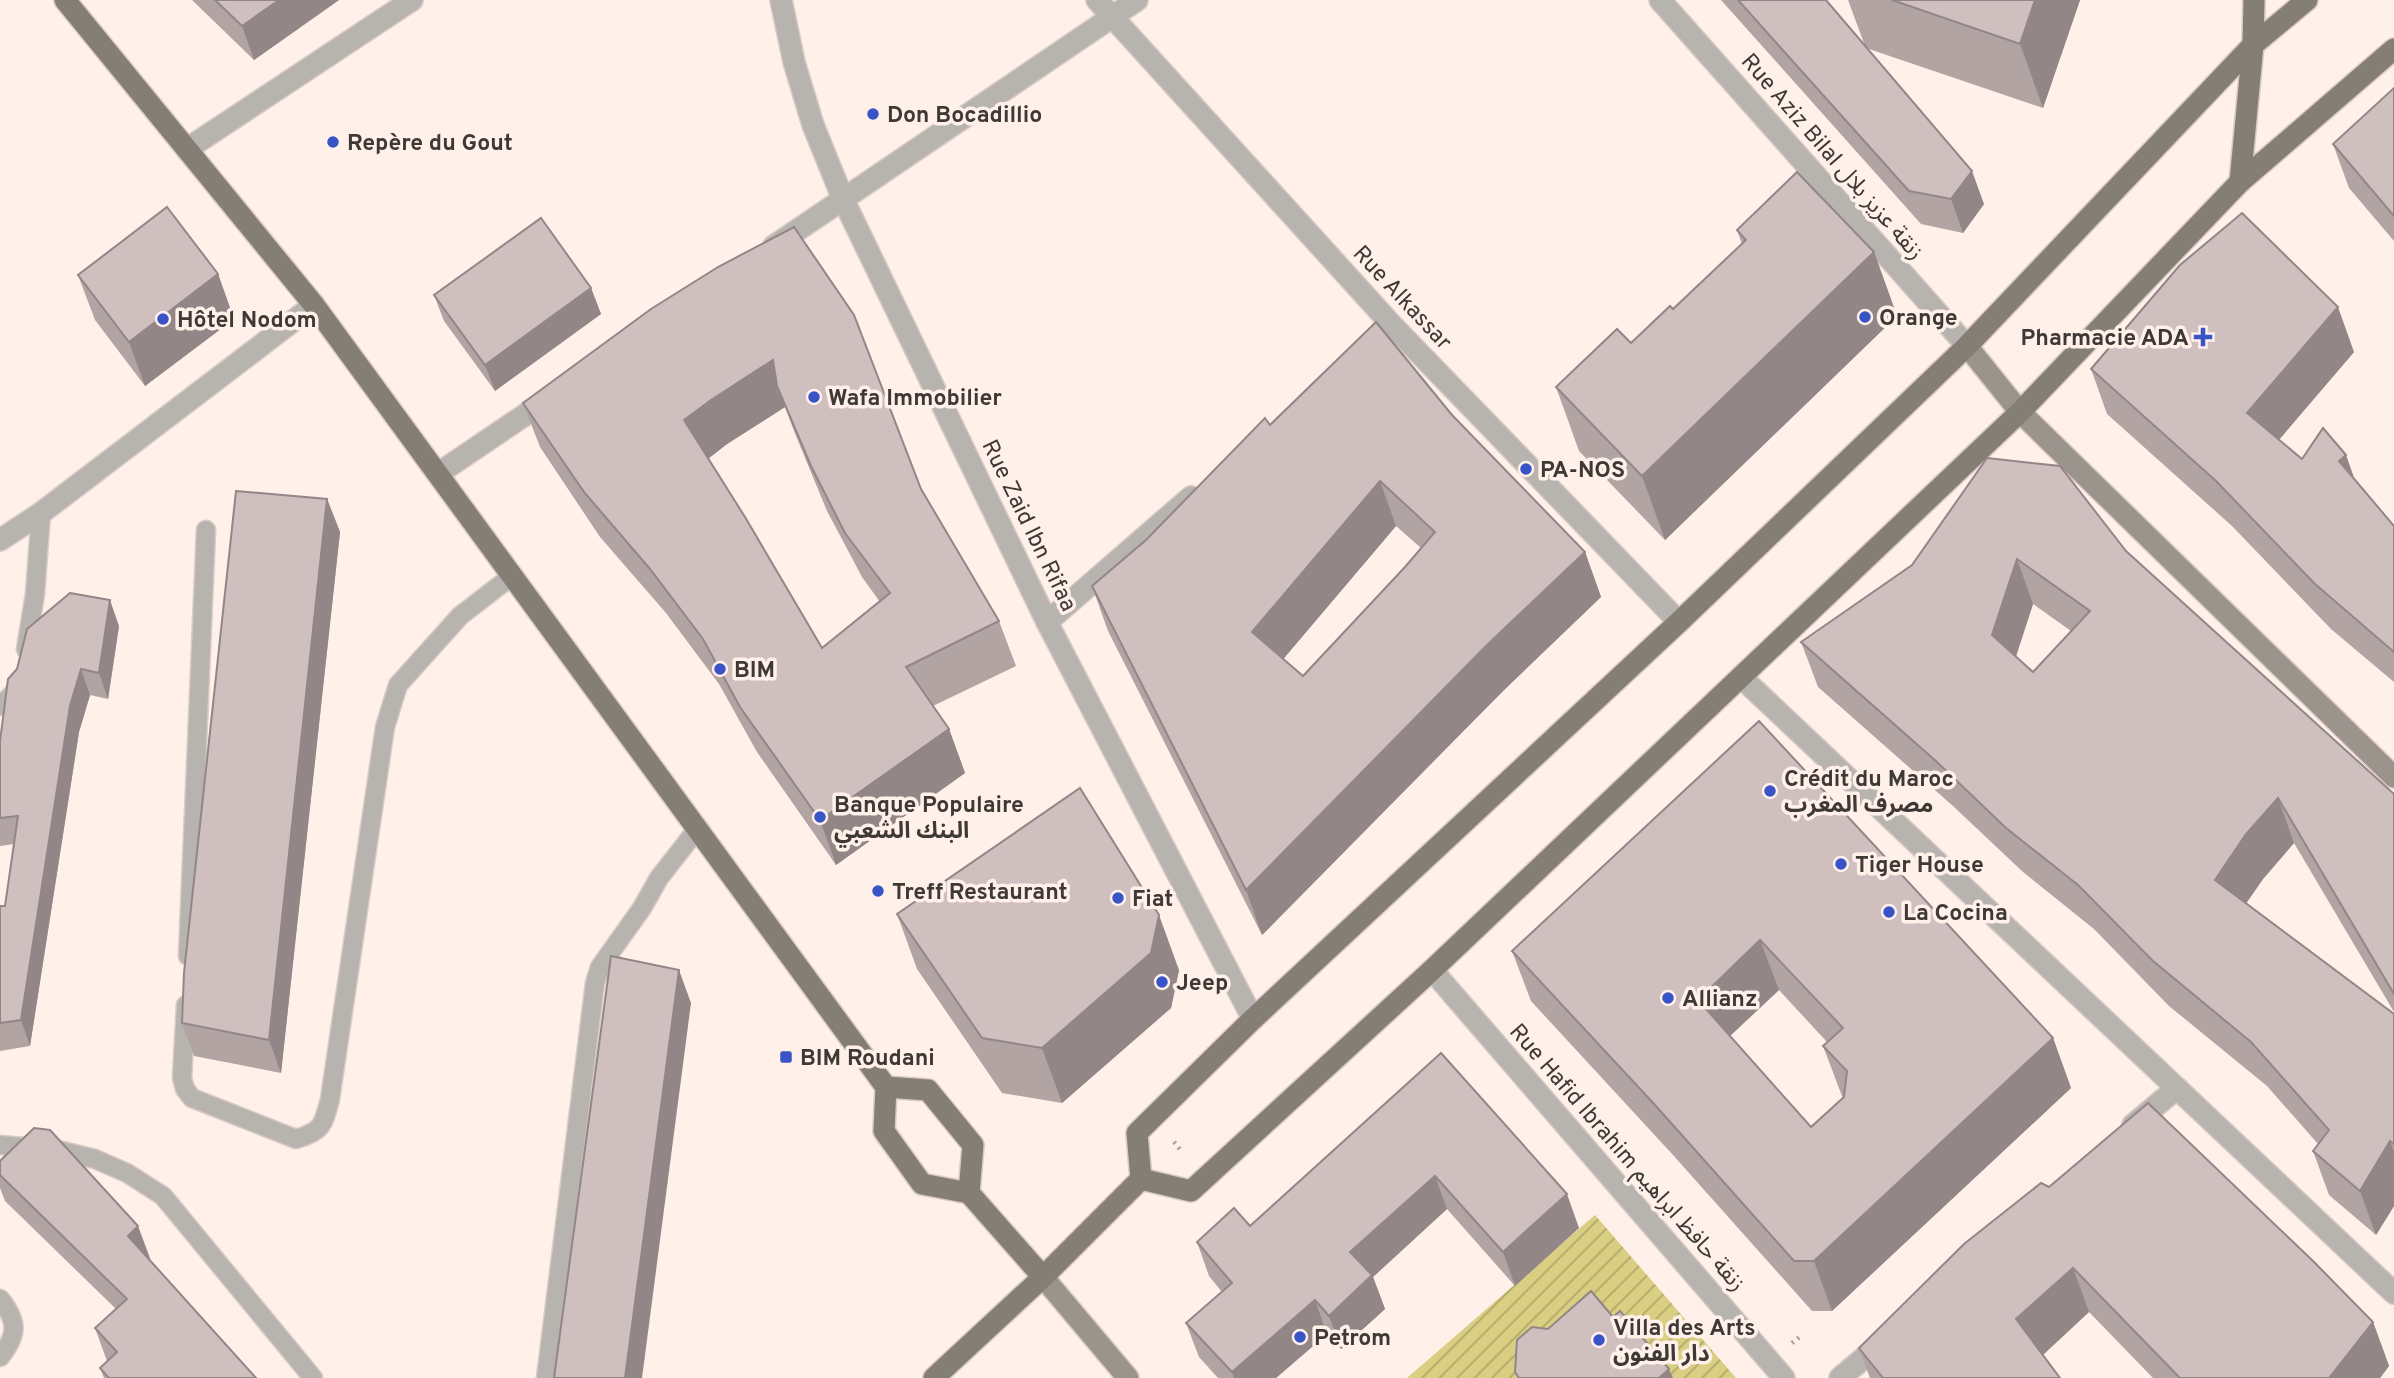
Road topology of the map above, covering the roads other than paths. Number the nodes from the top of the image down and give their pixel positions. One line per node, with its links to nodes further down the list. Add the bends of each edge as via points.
1 (65, 0): 12 (main road)
2 (412, 0): 12 (street)
3 (781, 0): 14 (street, Rue Zaid Ibn Rifaa, via 813,125)
4 (1097, 0): 9 (street, Rue Alkassar)
5 (1137, 0): 9 (street)
6 (1660, 0): 17 (street, Rue Aziz Bilal زنقة عزيز بلال)
7 (2254, 0): 10 (main road)
8 (2307, 0): 10 (main road)
9 (1112, 17): 14 (street); 27 (street, Rue Alkassar, via 1386,329)
10 (2253, 45): 13 (main road); 17 (main road)
11 (2394, 49): 13 (main road)
12 (187, 149): 16 (main road)
13 (2239, 182): 19 (main road)
14 (844, 199): 15 (street); 26 (street, Rue Zaid Ibn Rifaa)
15 (762, 254)
16 (314, 305): 20 (main road); 22 (street)
17 (1966, 346): 19 (street); 27 (main road)
18 (566, 387): 20 (street)
19 (2020, 412): 28 (main road); 30 (street)
20 (439, 473): 25 (main road)
21 (1203, 486): 26 (street)
22 (41, 513): 24 (street); 29 (lane, via 27,647 15,692)
23 (206, 530): 25 (lane, via 182,1078 192,1098 296,1139 321,1127 330,1099 392,700 398,685 460,616)
24 (0, 540)
25 (513, 575): 31 (main road)
26 (1047, 622): 33 (street, Rue Zaid Ibn Rifaa)
27 (1679, 622): 33 (main road)
28 (1742, 678): 32 (main road); 35 (street)
29 (0, 706)
30 (2394, 777)
31 (698, 828): 34 (main road); 46 (lane, via 600,967 595,984)
32 (1432, 971): 38 (main road, via 1191,1191); 49 (street, Rue Hafid Ibrahim زنقة حافظ ابراهيم)
33 (1253, 1019): 38 (main road, via 1137,1133)
34 (887, 1087): 39 (main road, via 884,1131 922,1184); 39 (main road, via 928,1090 973,1145)
35 (2177, 1088): 36 (street); 41 (street)
36 (2114, 1142)
37 (0, 1145): 45 (lane, via 58,1150 95,1159 163,1196)
38 (1141, 1179): 40 (main road)
39 (969, 1193): 40 (main road)
40 (1043, 1277): 47 (main road); 48 (street)
41 (2394, 1293)
42 (0, 1299): 44 (lane, via 14,1320 13,1338)
43 (1903, 1324): 50 (street)
44 (0, 1357)
45 (313, 1378)
46 (546, 1378)
47 (934, 1378)
48 (1128, 1378)
49 (1784, 1378)
50 (1840, 1378)

